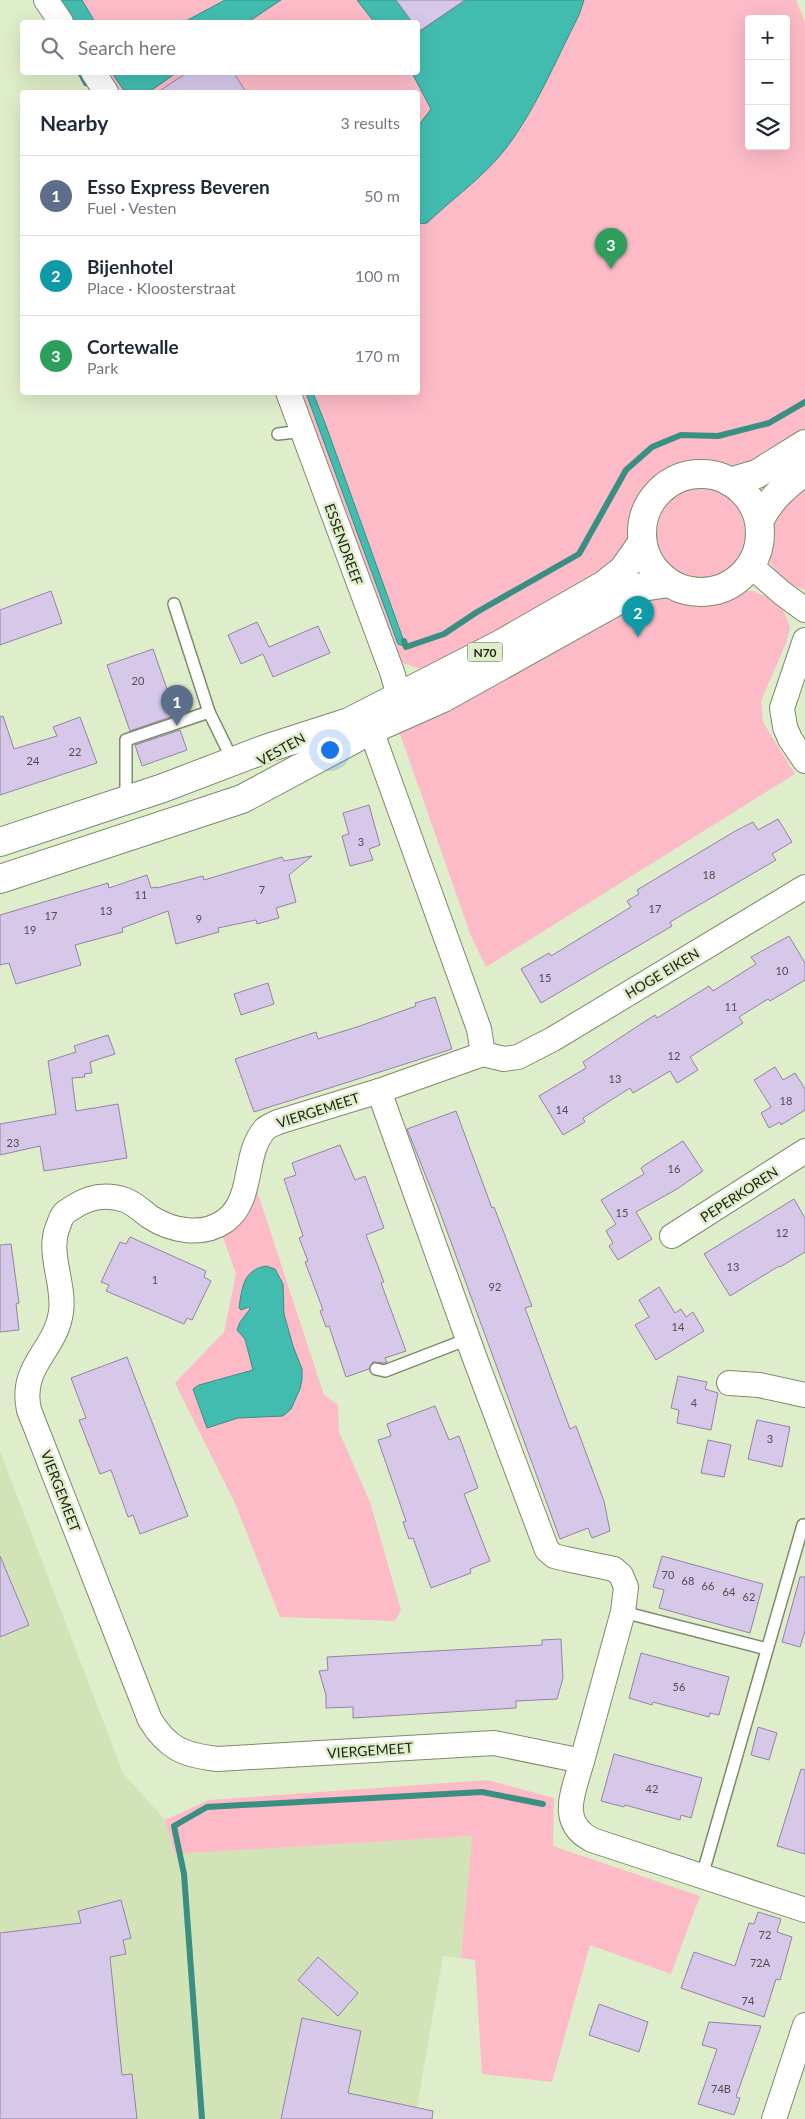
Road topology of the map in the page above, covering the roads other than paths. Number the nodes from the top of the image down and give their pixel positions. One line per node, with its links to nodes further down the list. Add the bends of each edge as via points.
1 (46, 0): 2 (street)
2 (60, 20)
3 (95, 75): 4 (street)
4 (105, 90)
5 (289, 395): 6 (street, ESSENDREEF)
6 (304, 431): 7 (lane); 18 (street, ESSENDREEF)
7 (278, 434)
8 (805, 444): 10 (main road, via 757,474)
9 (805, 471): 11 (main road, N70, via 777,493)
10 (730, 482): 11 (main road, N70, via 749,498); 12 (main road, N70, via 698,474 682,477 667,485 646,510)
11 (759, 521): 13 (main road, N70, via 759,544)
12 (642, 543): 14 (main road, N70, via 651,566); 18 (main road, N70, via 623,570 604,585 501,644)
13 (751, 566): 14 (main road, N70, via 728,586 714,591 683,590); 16 (street)
14 (669, 583): 20 (main road, N70, via 642,587 443,698)
15 (174, 604): 19 (lane)
16 (805, 610)
17 (803, 648): 22 (street, via 782,708 790,740)
18 (399, 696): 21 (main road, N70, via 349,722)
19 (209, 712): 23 (lane); 25 (lane, via 126,740)
20 (371, 730): 24 (main road, VESTEN / N70); 31 (street, via 479,1029)
21 (310, 733): 23 (main road, VESTEN / N70); 27 (lane, VESTEN, via 275,755 216,780)
22 (805, 761)
23 (233, 762): 25 (main road, VESTEN / N70)
24 (307, 763): 28 (lane, VESTEN, via 180,811); 29 (main road, VESTEN / N70, via 242,800)
25 (126, 801): 26 (main road, VESTEN / N70)
26 (0, 842)
27 (0, 851)
28 (0, 868)
29 (0, 880)
30 (805, 887): 31 (street, HOGE EIKEN, via 553,1039 518,1057 504,1059)
31 (483, 1054): 32 (street, VIERGEMEET)
32 (379, 1091): 35 (street); 42 (street, VIERGEMEET, via 266,1128 256,1144 239,1206 226,1221 208,1230 188,1231 167,1226 127,1200 105,1195 83,1200 63,1214 56,1232 55,1250 62,1294 61,1313 28,1383 29,1410 150,1720 160,1736 177,1748 196,1756 217,1759 494,1743)
33 (805, 1151): 34 (street, PEPERKOREN)
34 (672, 1236)
35 (468, 1340): 36 (lane, via 385,1371); 40 (street, via 548,1550 554,1556 614,1569 626,1587)
36 (376, 1369)
37 (729, 1383): 38 (street)
38 (805, 1394)
39 (802, 1525): 41 (lane)
40 (623, 1612): 41 (lane); 42 (street)
41 (767, 1650): 43 (lane)
42 (582, 1761): 43 (street, via 570,1812 580,1834)
43 (702, 1876): 44 (street)
44 (805, 1910)
45 (805, 2025): 46 (street)
46 (774, 2119)

